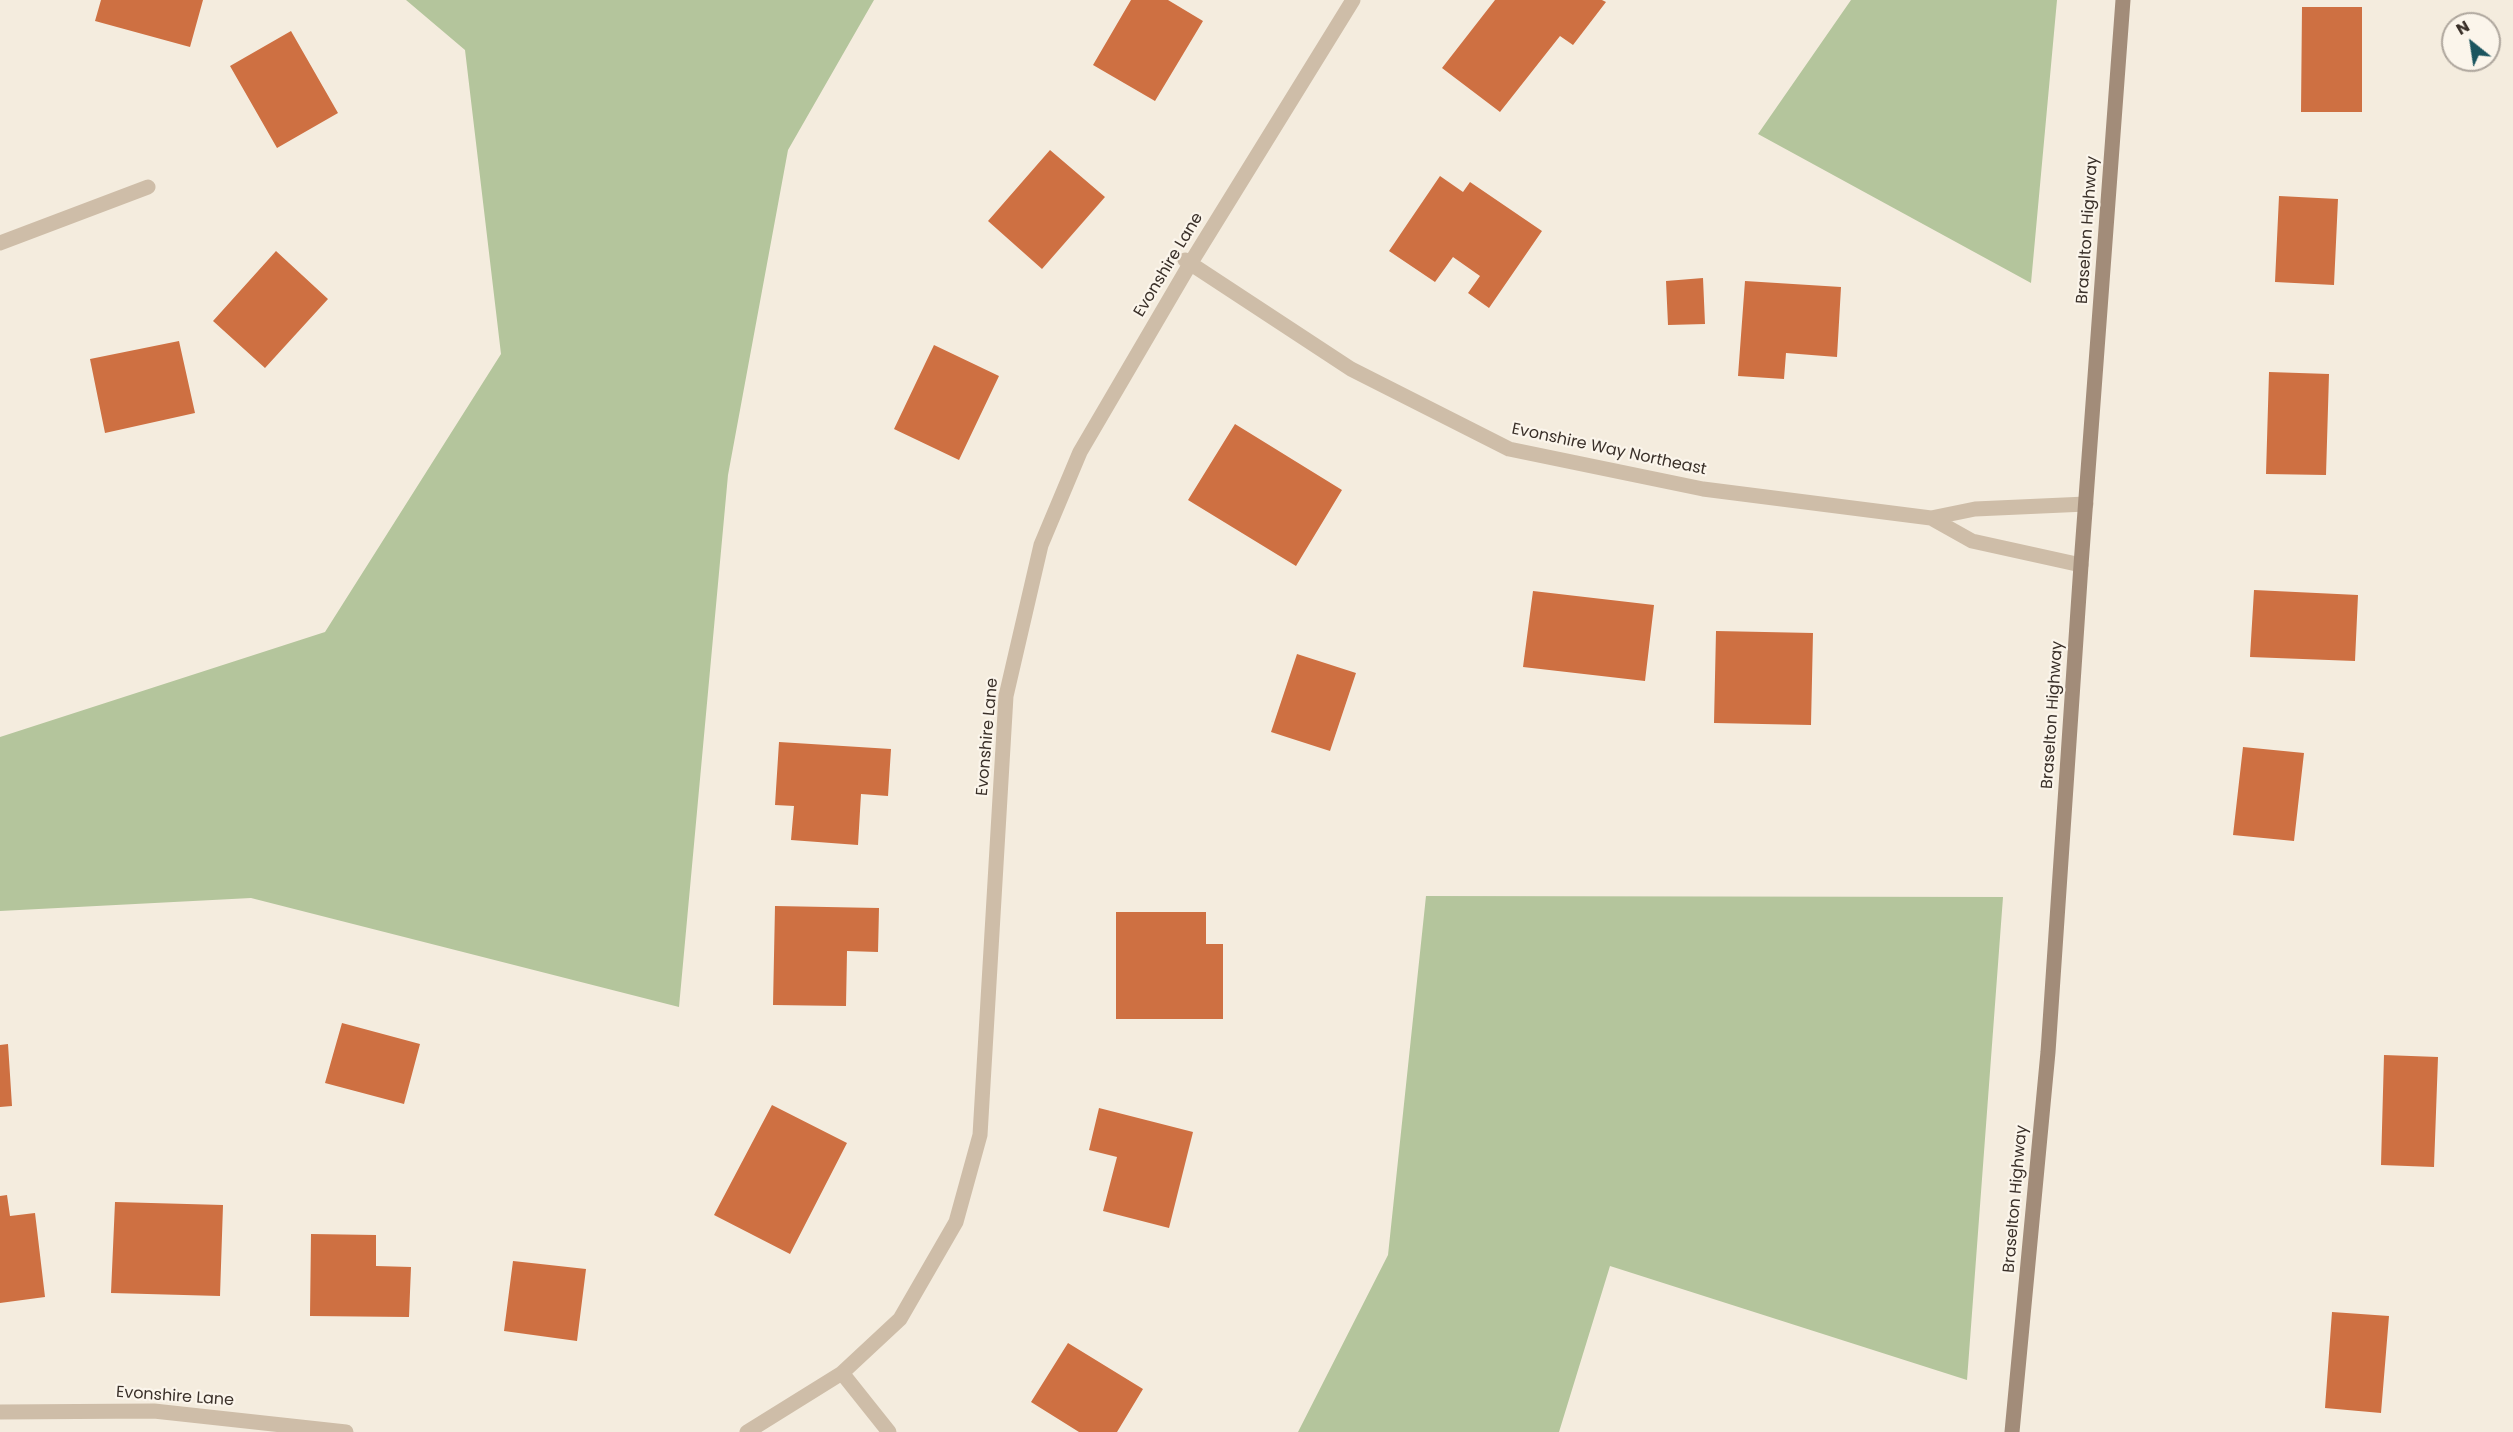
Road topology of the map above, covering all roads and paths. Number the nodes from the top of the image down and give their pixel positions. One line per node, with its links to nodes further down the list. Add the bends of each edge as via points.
1 (1353, 0): 5 (street, Evonshire Lane)
2 (2123, 0): 6 (main road, Braselton Highway)
3 (148, 187): 4 (street)
4 (0, 243)
5 (1188, 262): 7 (street, Evonshire Way Northeast, via 1351,369 1509,449 1703,489); 9 (street, Evonshire Lane, via 1080,452 1041,545 1006,696 980,1135 956,1222 900,1319)
6 (2086, 504): 7 (street, Evonshire Way Northeast, via 1975,509); 8 (main road, Braselton Highway)
7 (1931, 518): 8 (street, Evonshire Way Northeast, via 1972,542)
8 (2081, 565): 14 (main road, Braselton Highway, via 2048,1052)
9 (842, 1373): 12 (street, Evonshire Lane); 13 (street)
10 (0, 1412): 11 (street, Evonshire Lane, via 154,1411)
11 (346, 1432)
12 (747, 1432)
13 (889, 1432)
14 (2012, 1432)

